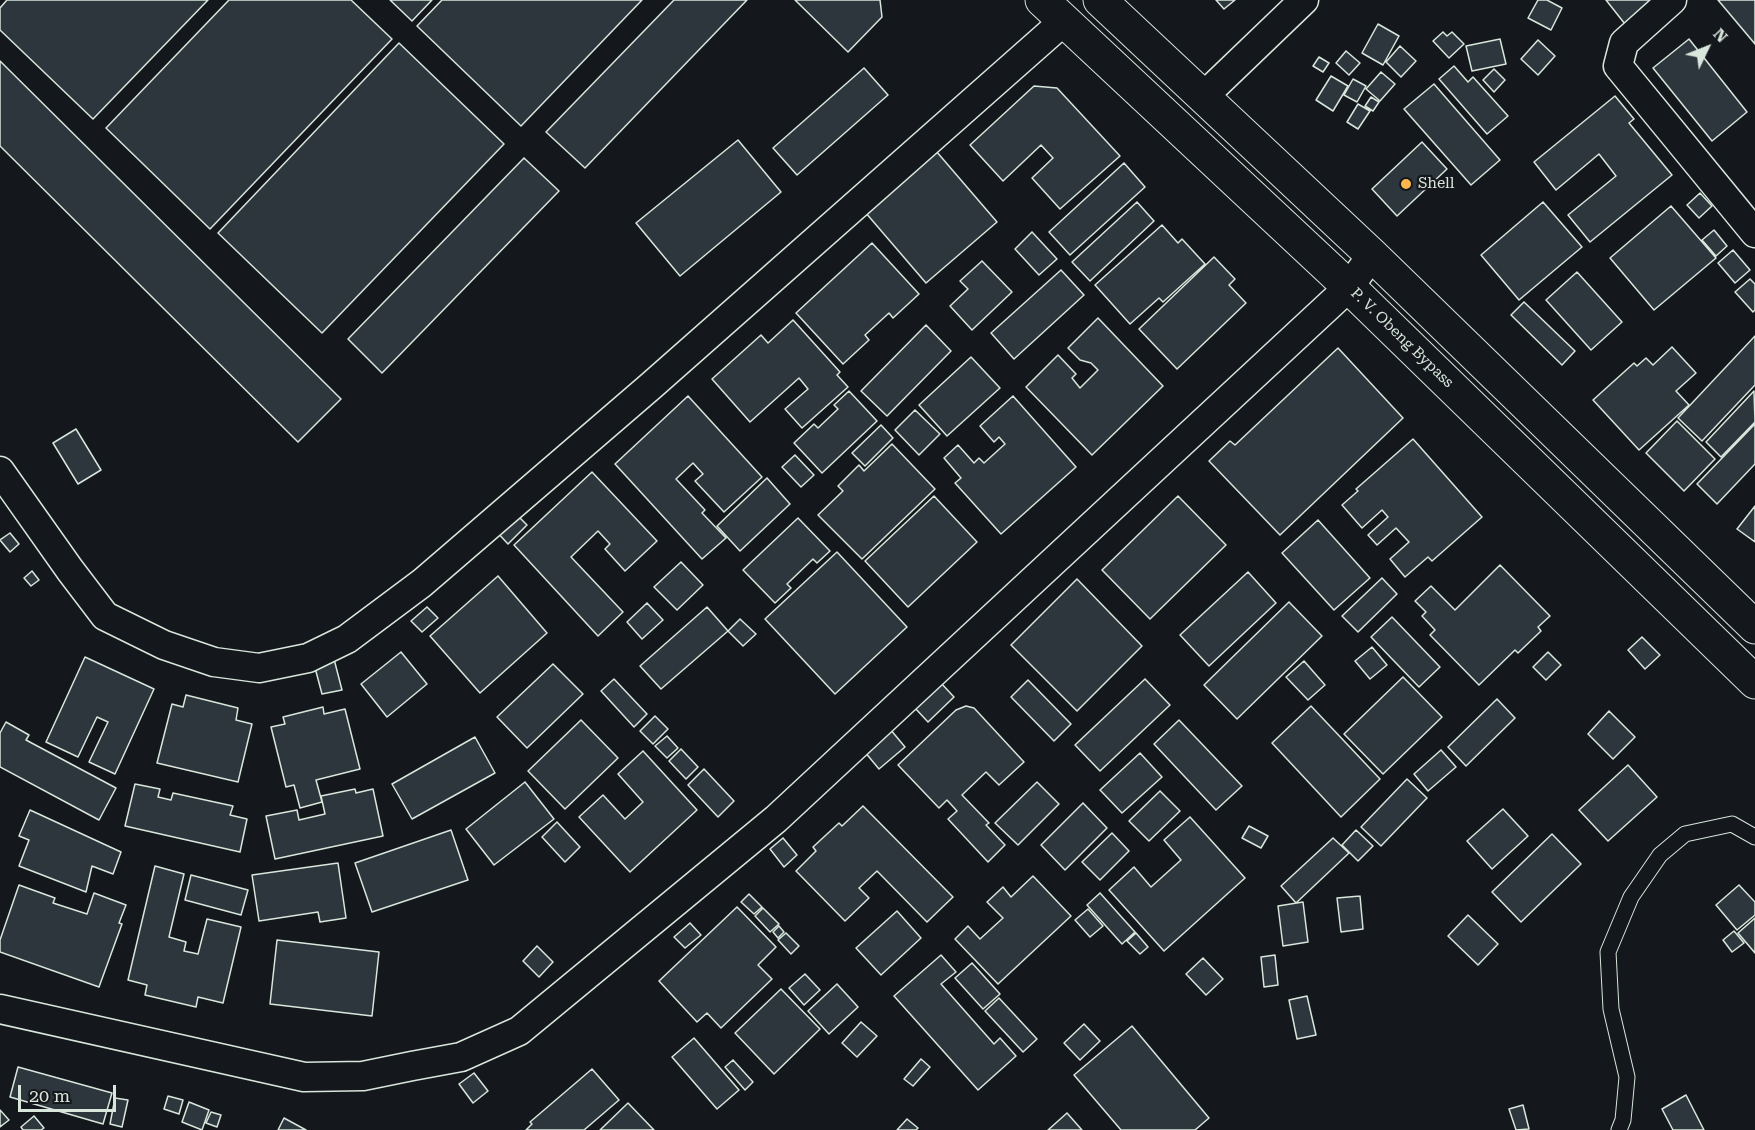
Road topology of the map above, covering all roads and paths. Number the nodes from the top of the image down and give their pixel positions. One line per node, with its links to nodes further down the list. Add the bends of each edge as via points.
1 (1100, 0): 5 (highway)
2 (1305, 0): 5 (street)
3 (1672, 0): 6 (street, via 1624,43 1618,66)
4 (1053, 11): 8 (highway, P. V. Obeng Bypass); 9 (street, via 652,385 422,583 347,639 308,658 259,668 214,662 164,645 105,616)
5 (1204, 96): 7 (highway)
6 (1755, 232)
7 (1372, 255): 8 (street); 10 (highway)
8 (1349, 287): 11 (highway, P. V. Obeng Bypass); 13 (street, via 776,819 519,1031 461,1057 363,1076 304,1077)
9 (0, 471)
10 (1755, 627)
11 (1755, 682)
12 (1755, 837): 14 (lane, via 1732,824 1685,834 1660,855 1630,897 1608,952 1611,1010 1627,1077)
13 (0, 1008)
14 (1619, 1130)

